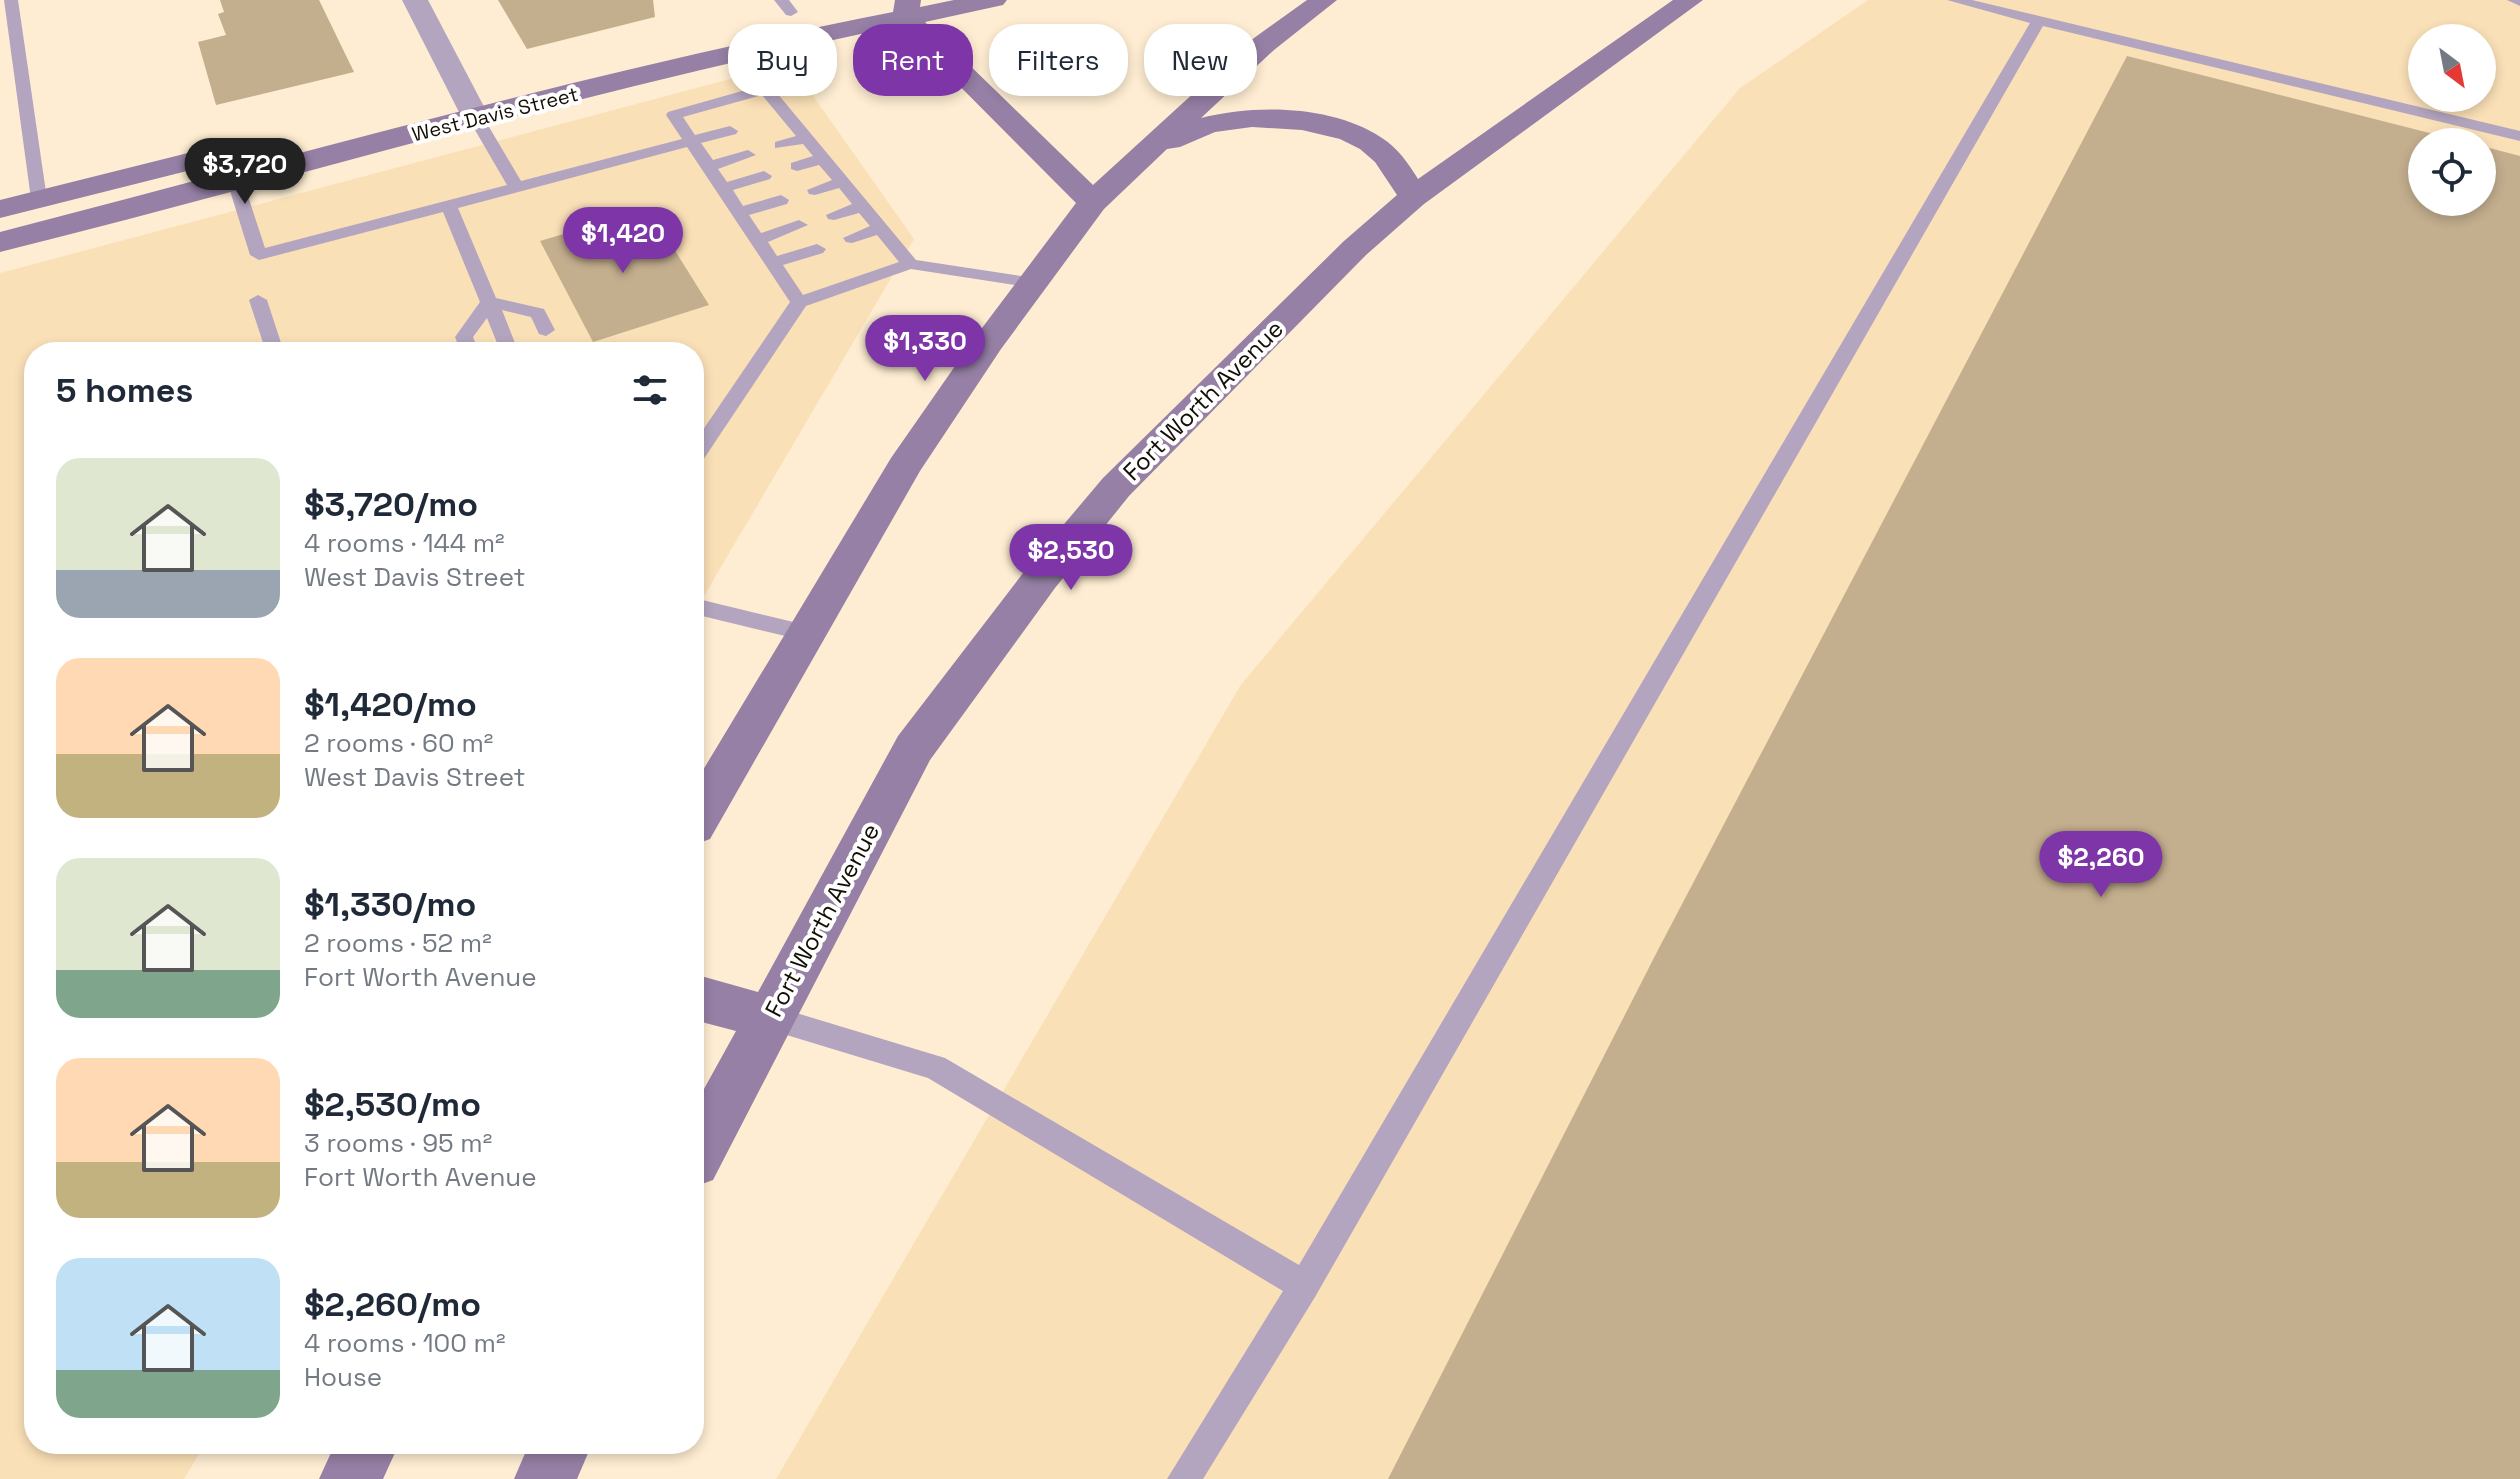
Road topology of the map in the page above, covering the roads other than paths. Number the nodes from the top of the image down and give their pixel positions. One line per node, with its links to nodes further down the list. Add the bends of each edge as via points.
1 (11, 0): 36 (lane)
2 (415, 0): 16 (street)
3 (994, 0): 9 (main road, West Davis Street)
4 (1324, 0): 23 (main road, via 1264,44)
5 (1954, 0): 10 (lane)
6 (2514, 0): 7 (lane)
7 (2520, 2)
8 (1681, 5): 35 (main road, Fort Worth Avenue)
9 (906, 8): 11 (main road, West Davis Street); 38 (main road)
10 (2039, 20): 19 (lane); 67 (lane)
11 (837, 27)
12 (702, 34): 16 (main road, West Davis Street)
13 (728, 56): 16 (main road, West Davis Street)
14 (741, 96): 21 (lane, via 674,115)
15 (770, 96): 20 (lane, via 782,116)
16 (470, 105): 17 (main road, West Davis Street); 30 (main road, West Davis Street); 32 (lane)
17 (358, 119)
18 (730, 131): 21 (lane)
19 (2520, 136)
20 (807, 138): 22 (lane); 26 (lane)
21 (691, 142): 28 (lane); 32 (lane)
22 (781, 145)
23 (1149, 150): 35 (main road, via 1209,124 1253,117 1286,119 1344,132 1367,143 1386,155); 38 (main road)
24 (221, 153): 36 (main road)
25 (748, 155): 28 (lane)
26 (824, 158): 27 (lane); 31 (lane)
27 (797, 166)
28 (708, 167): 33 (lane)
29 (764, 176): 33 (lane)
30 (235, 181): 39 (lane, via 259,255); 48 (main road, West Davis Street)
31 (843, 182): 34 (lane); 40 (lane)
32 (517, 188): 39 (lane)
33 (723, 188): 42 (lane)
34 (815, 190)
35 (1413, 197): 65 (main road, Fort Worth Avenue, via 1355,248 1116,487 1041,578 914,748)
36 (39, 199): 41 (main road)
37 (781, 200): 42 (lane)
38 (1093, 202): 52 (main road)
39 (449, 206): 54 (lane)
40 (863, 206): 43 (lane); 45 (lane)
41 (0, 209)
42 (739, 213): 47 (lane)
43 (834, 215)
44 (799, 225): 47 (lane)
45 (881, 228): 46 (lane); 51 (lane)
46 (852, 238)
47 (757, 240): 50 (lane)
48 (0, 242)
49 (817, 249): 50 (lane)
50 (772, 263): 55 (lane)
51 (910, 264): 52 (lane); 55 (lane)
52 (1034, 283): 62 (main road, via 904,467)
53 (258, 300): 57 (lane)
54 (489, 302): 56 (lane, via 538,313); 58 (lane, via 464,337); 59 (lane)
55 (799, 302): 60 (lane)
56 (546, 330)
57 (272, 342)
58 (466, 342)
59 (506, 342)
60 (704, 443)
61 (704, 608): 62 (lane)
62 (806, 633): 63 (main road)
63 (704, 809)
64 (704, 1000): 65 (main road)
65 (770, 1018): 66 (main road, Fort Worth Avenue); 67 (lane, via 935,1067)
66 (704, 1142)
67 (1304, 1286): 72 (lane)
68 (363, 1454): 70 (main road)
69 (556, 1454): 71 (main road)
70 (350, 1479)
71 (545, 1479)
72 (1184, 1479)

